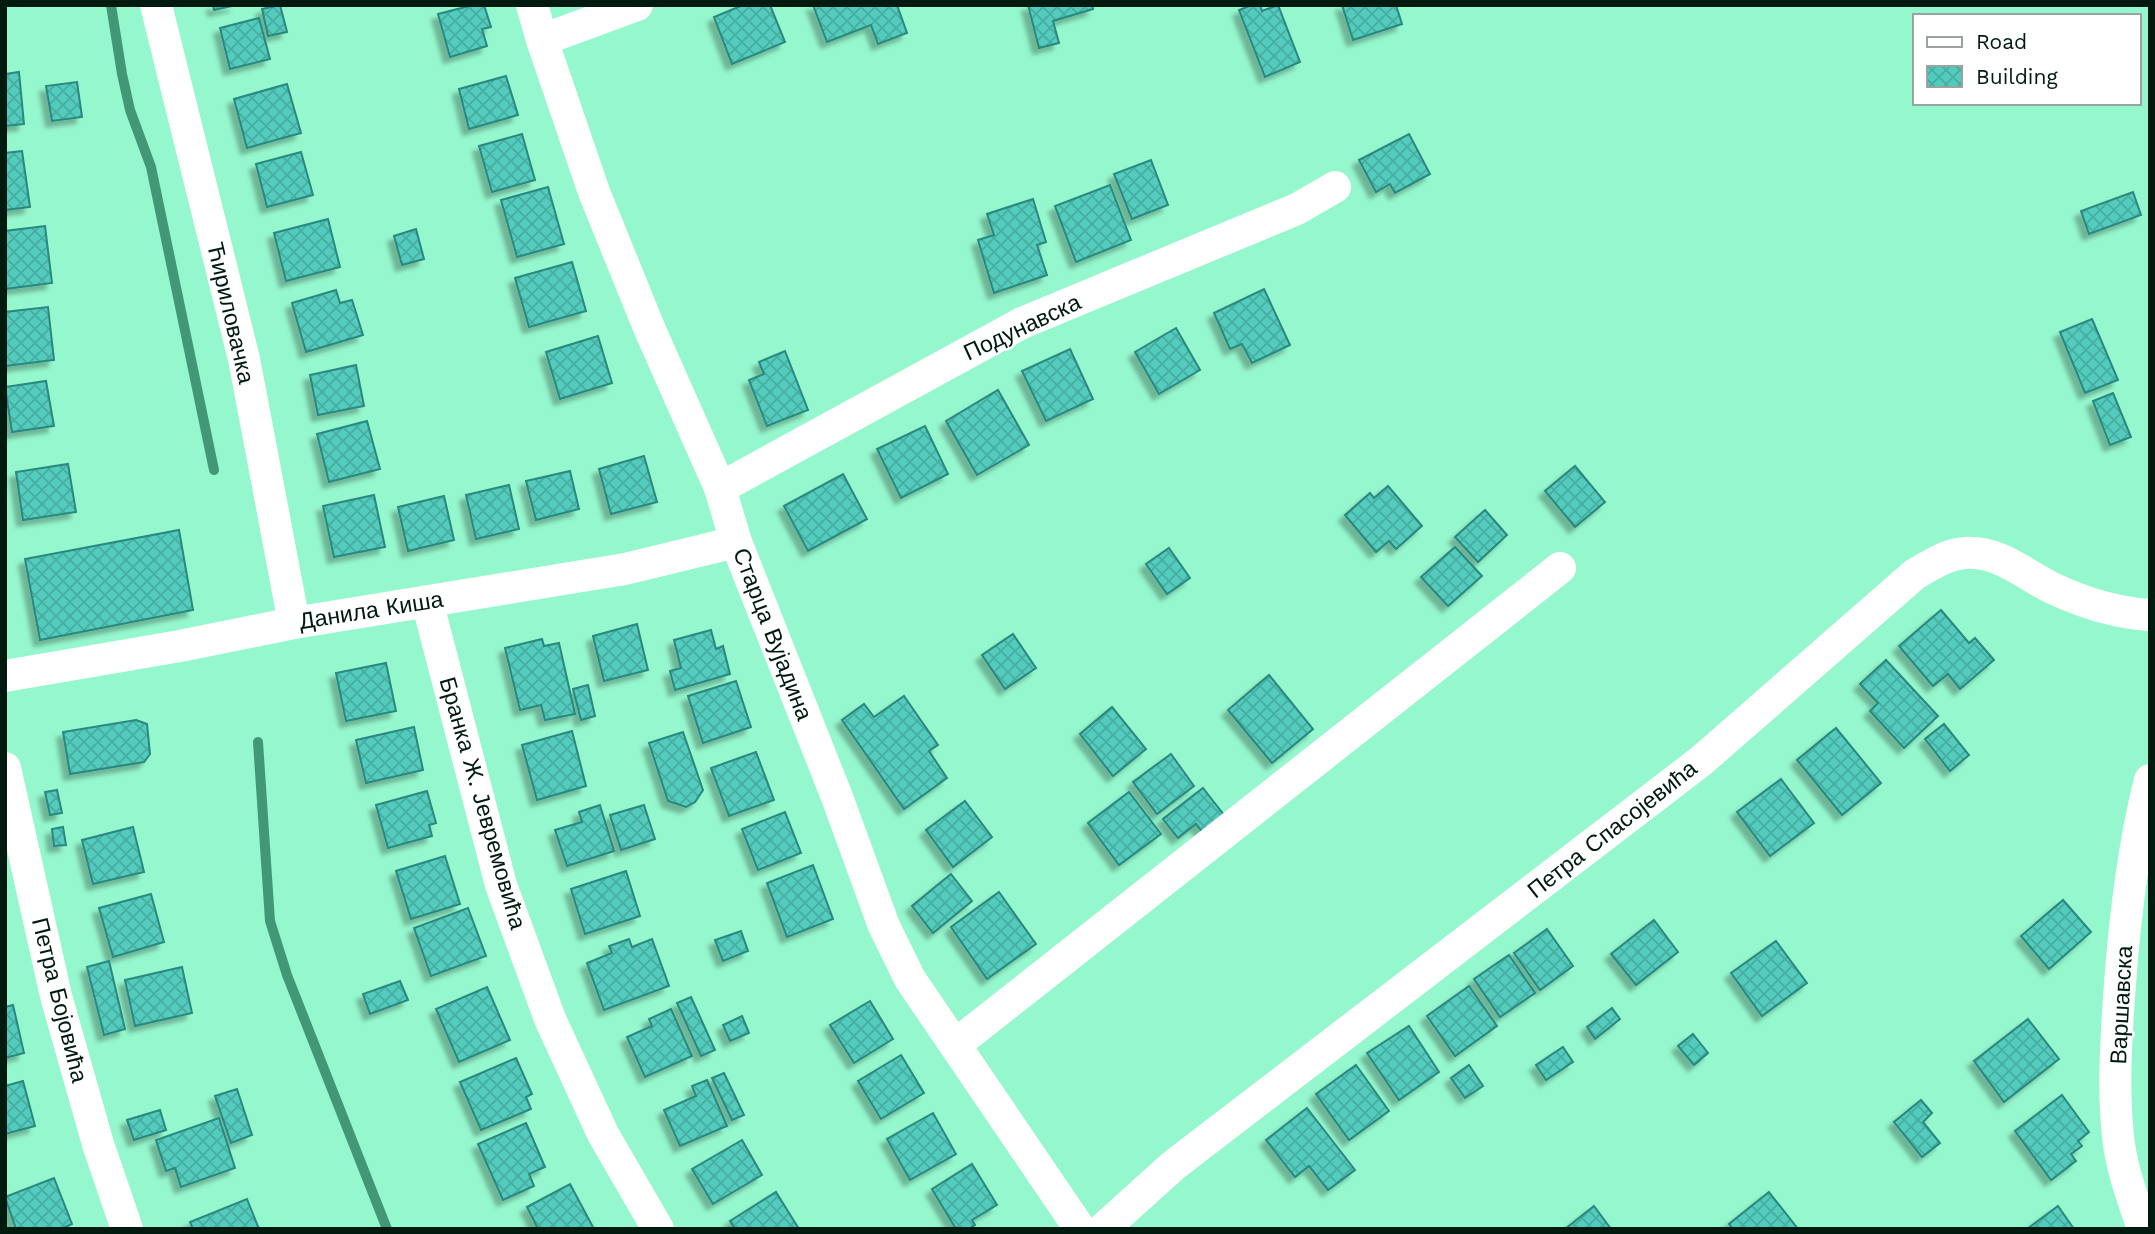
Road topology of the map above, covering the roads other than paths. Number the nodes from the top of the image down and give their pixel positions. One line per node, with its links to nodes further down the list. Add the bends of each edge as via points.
1 (156, 5): 11 (street, Ћириловачка, via 244,359)
2 (532, 5): 4 (street, Старца Вујадина)
3 (637, 5): 4 (street)
4 (542, 40): 6 (street, Старца Вујадина, via 594,192)
5 (1335, 187): 6 (street, Подунавска, via 1297,209 1022,323)
6 (720, 488): 7 (street, Старца Вујадина)
7 (736, 542): 9 (street, Данила Киша, via 625,569); 15 (street, Старца Вујадина, via 884,926 910,979)
8 (1560, 568): 15 (street)
9 (427, 601): 11 (street, Данила Киша); 17 (street, Бранка Ж. Јевремовића, via 501,885 519,934 550,1018 603,1134)
10 (2150, 615): 19 (street, Петра Спасојевића, via 2106,610 1986,554 1941,559 1915,573 1701,761 1174,1165)
11 (294, 623): 12 (street, Данила Киша)
12 (5, 676)
13 (5, 768): 16 (street, Петра Бојовића, via 56,996)
14 (2150, 780): 20 (street, Варшавска, via 2135,844 2116,1038 2118,1137)
15 (955, 1045): 18 (street, Старца Вујадина)
16 (127, 1229)
17 (658, 1229)
18 (1080, 1229)
19 (1103, 1229)
20 (2143, 1229)

